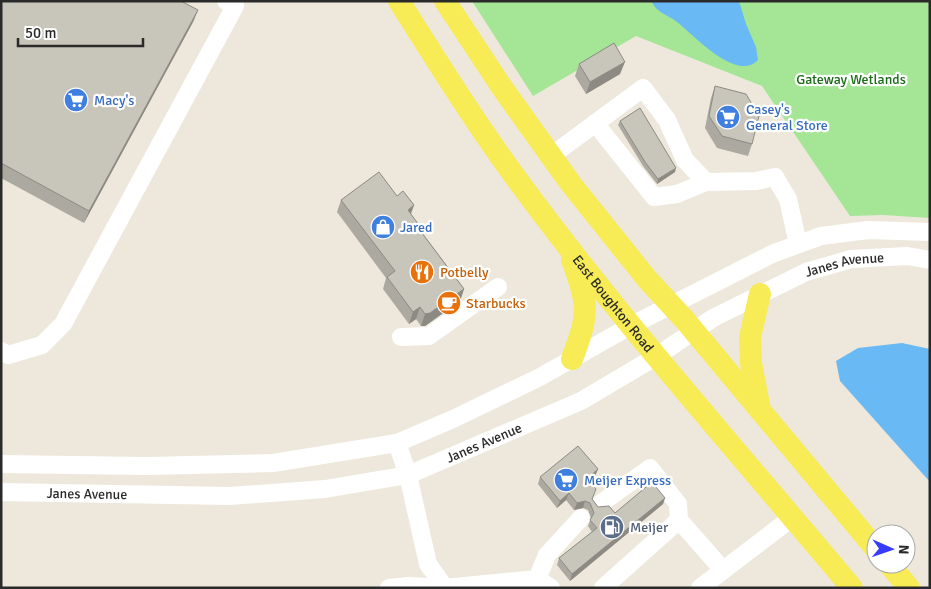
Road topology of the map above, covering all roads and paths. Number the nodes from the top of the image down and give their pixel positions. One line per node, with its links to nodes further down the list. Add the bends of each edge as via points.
1 (226, 1): 17 (street, via 235,6 63,324 42,345 8,355)
2 (399, 1): 8 (main road, East Boughton Road, via 463,102)
3 (445, 1): 5 (main road)
4 (595, 123): 5 (street); 6 (street, via 654,197 677,194); 6 (street, via 643,88 666,120 685,160)
5 (551, 156): 13 (main road, via 647,279)
6 (706, 182): 9 (street, via 756,181 775,177 788,199)
7 (930, 232): 9 (street, Janes Avenue, via 868,230 821,236)
8 (565, 241): 14 (main road, East Boughton Road); 19 (main road, via 585,293 584,327)
9 (798, 244): 13 (street, Janes Avenue)
10 (930, 260): 12 (street, Janes Avenue, via 907,256 851,259 806,272)
11 (498, 287): 16 (street, via 429,336)
12 (760, 294): 15 (street, Janes Avenue); 20 (main road, via 750,342)
13 (672, 305): 14 (street, Janes Avenue); 15 (main road)
14 (632, 325): 18 (main road, East Boughton Road); 19 (street, Janes Avenue)
15 (695, 332): 18 (street, Janes Avenue); 20 (main road)
16 (400, 337)
17 (1, 351)
18 (657, 356): 23 (street, Janes Avenue, via 581,401); 26 (main road, East Boughton Road)
19 (572, 359): 21 (street, Janes Avenue, via 453,420)
20 (760, 413): 29 (main road)
21 (397, 443): 22 (street, Janes Avenue, via 273,463 147,466); 23 (street)
22 (1, 464)
23 (408, 474): 24 (street, Janes Avenue, via 326,489 229,496); 34 (street, via 428,564)
24 (1, 492)
25 (600, 504): 28 (street, via 650,468 678,504)
26 (793, 517): 30 (street); 37 (main road, East Boughton Road)
27 (582, 518): 32 (street, via 547,555)
28 (679, 520): 30 (street); 35 (street)
29 (866, 537)
30 (723, 570): 36 (street)
31 (897, 574): 38 (main road)
32 (544, 583): 34 (street)
33 (389, 588): 34 (street)
34 (445, 588)
35 (603, 588)
36 (700, 588)
37 (852, 588)
38 (909, 588)

